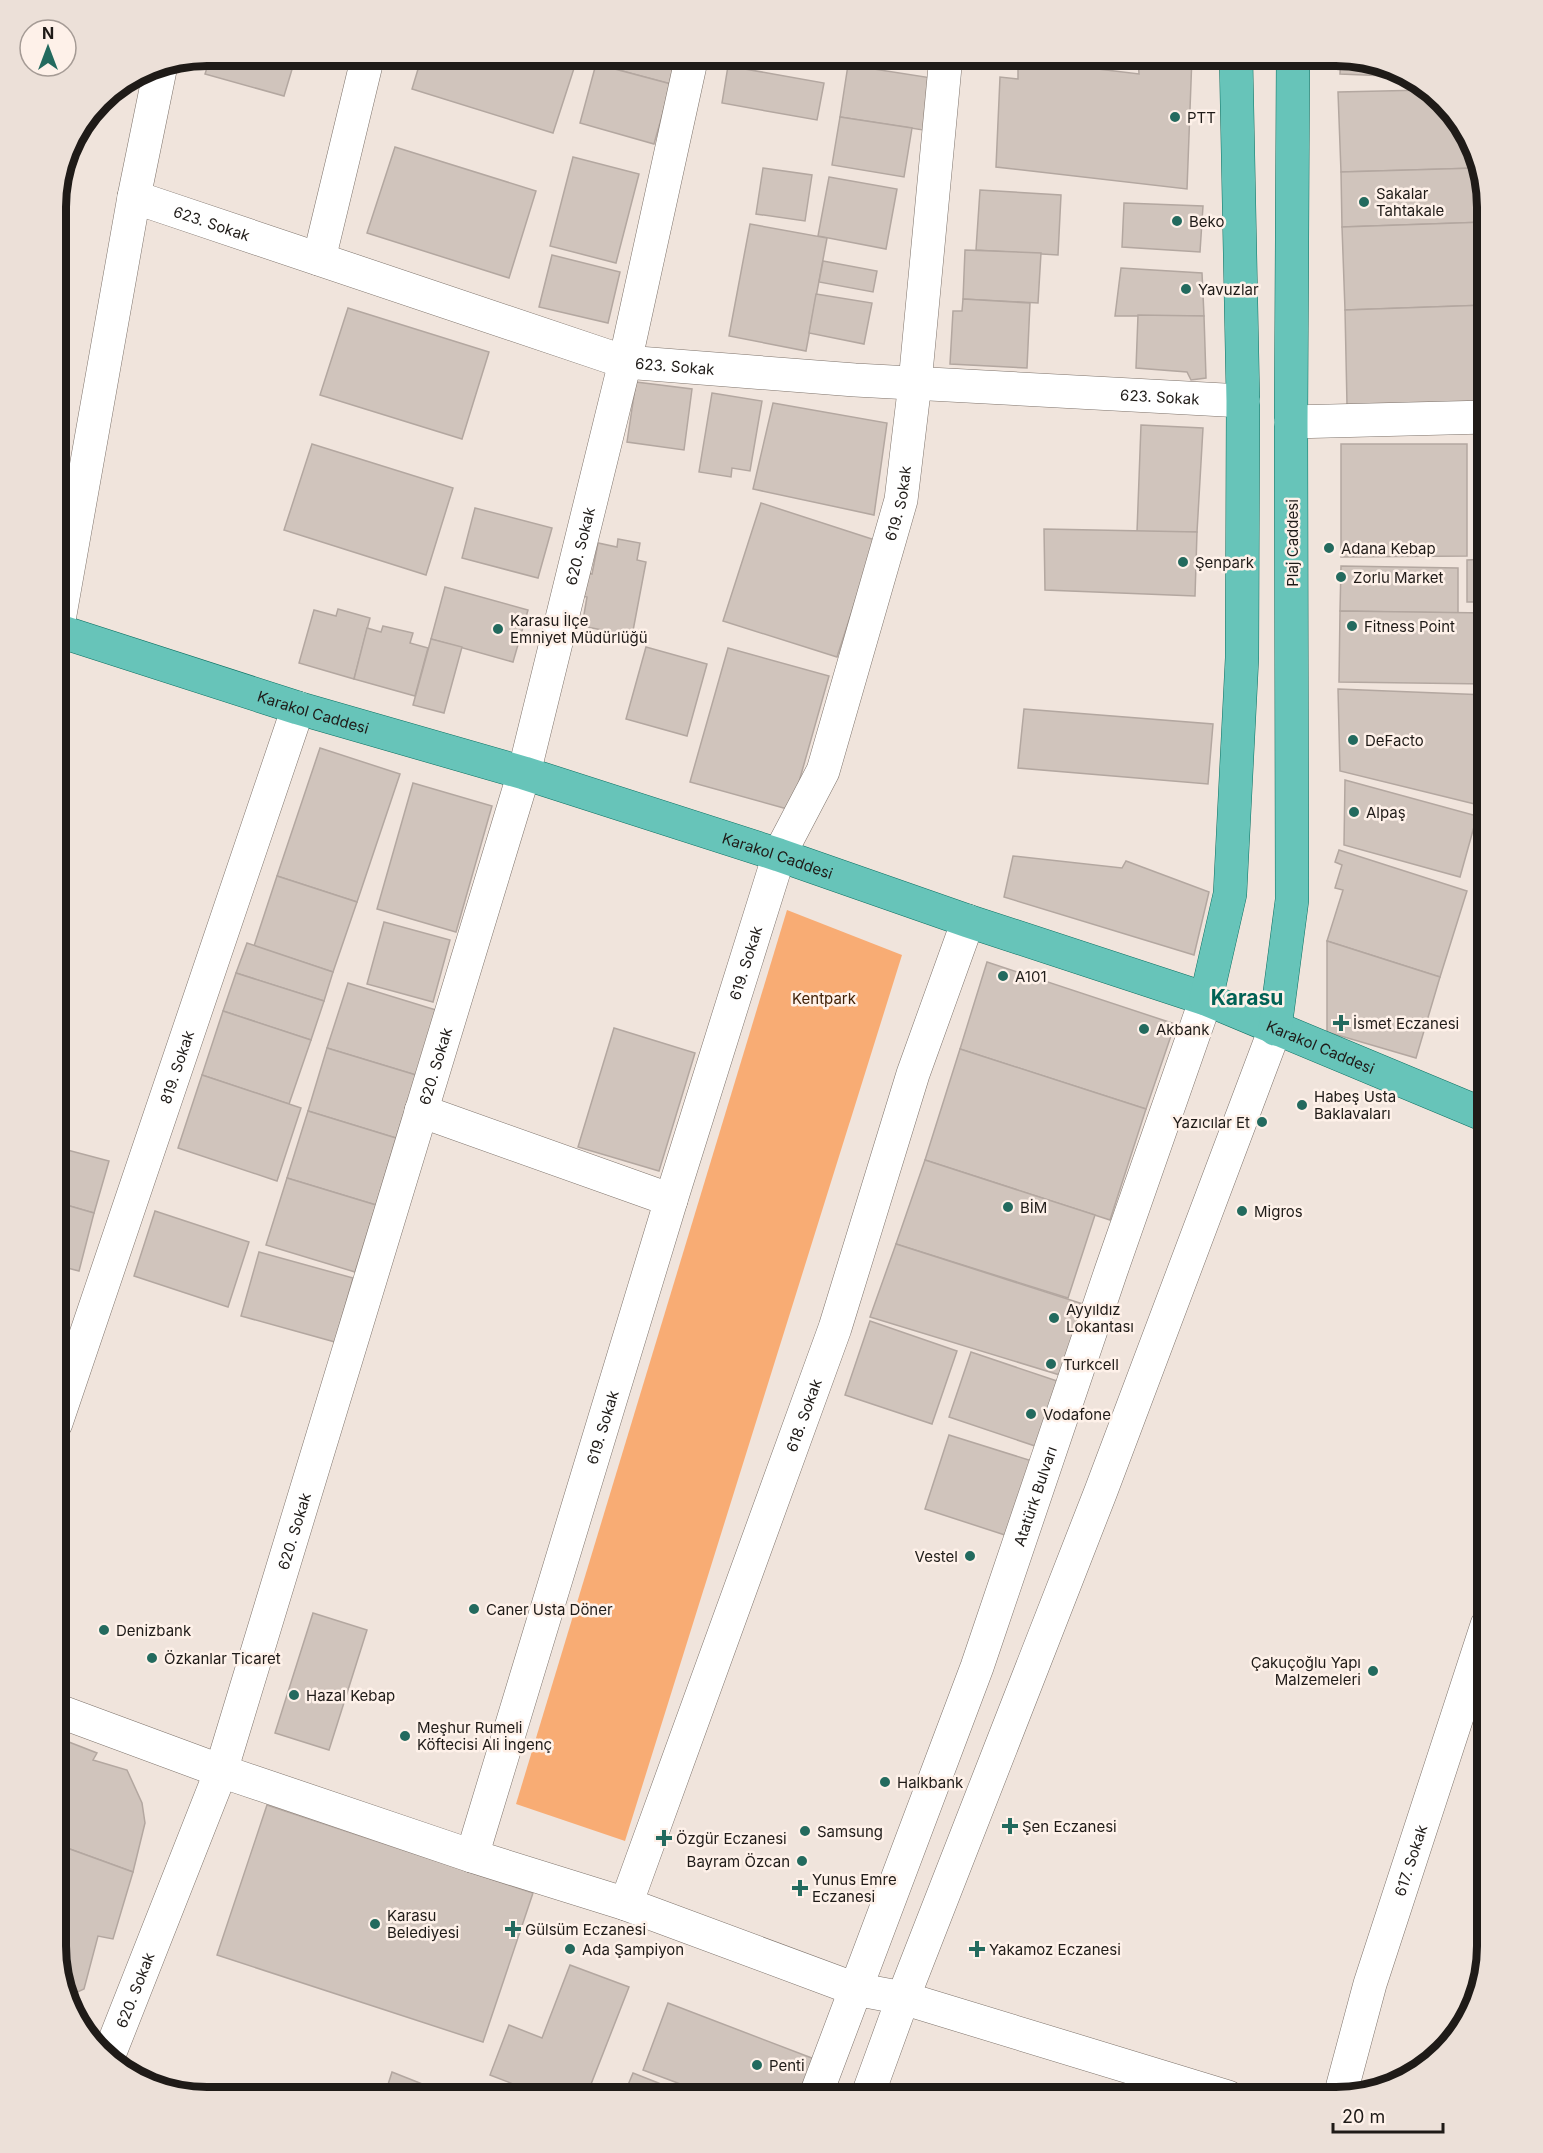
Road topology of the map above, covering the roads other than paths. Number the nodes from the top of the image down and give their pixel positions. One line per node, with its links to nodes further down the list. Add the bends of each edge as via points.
1 (366, 66): 8 (street)
2 (690, 66): 9 (street, 620. Sokak)
3 (945, 66): 10 (street, 619. Sokak)
4 (1236, 66): 11 (main road)
5 (1293, 66): 13 (main road, Plaj Caddesi)
6 (159, 75): 7 (street)
7 (134, 197): 8 (street, 623. Sokak); 14 (street)
8 (318, 259): 9 (street, 623. Sokak)
9 (625, 362): 10 (street, 623. Sokak); 17 (street, 620. Sokak)
10 (915, 383): 11 (street, 623. Sokak); 18 (street, 619. Sokak, via 901,500 823,771)
11 (1243, 401): 20 (main road, via 1242,658 1230,894)
12 (1477, 417): 13 (street)
13 (1291, 422): 21 (main road, Plaj Caddesi, via 1292,900)
14 (66, 576)
15 (66, 635): 16 (main road, Karakol Caddesi)
16 (298, 708): 17 (main road, Karakol Caddesi); 25 (street, 819. Sokak)
17 (524, 772): 18 (main road, Karakol Caddesi); 22 (street, 620. Sokak)
18 (778, 855): 19 (main road, Karakol Caddesi); 24 (street, 619. Sokak)
19 (968, 921): 20 (main road, Karakol Caddesi); 30 (street, 618. Sokak, via 913,1074 835,1328)
20 (1206, 999): 21 (main road, Karakol Caddesi); 31 (street, Atatürk Bulvarı, via 977,1667)
21 (1275, 1029): 23 (main road, Karakol Caddesi); 32 (street)
22 (421, 1111): 24 (street); 28 (street, 620. Sokak)
23 (1477, 1112)
24 (671, 1200): 29 (street, 619. Sokak)
25 (66, 1393)
26 (1477, 1658): 37 (street, 617. Sokak, via 1370,1984)
27 (66, 1714): 28 (street)
28 (221, 1771): 29 (street); 33 (street, 620. Sokak)
29 (472, 1856): 30 (street)
30 (626, 1904): 31 (street)
31 (855, 1989): 32 (street); 34 (street, Atatürk Bulvarı)
32 (903, 1998): 35 (street); 36 (street)
33 (112, 2050)
34 (819, 2087)
35 (871, 2087)
36 (1195, 2087)
37 (1343, 2087)

